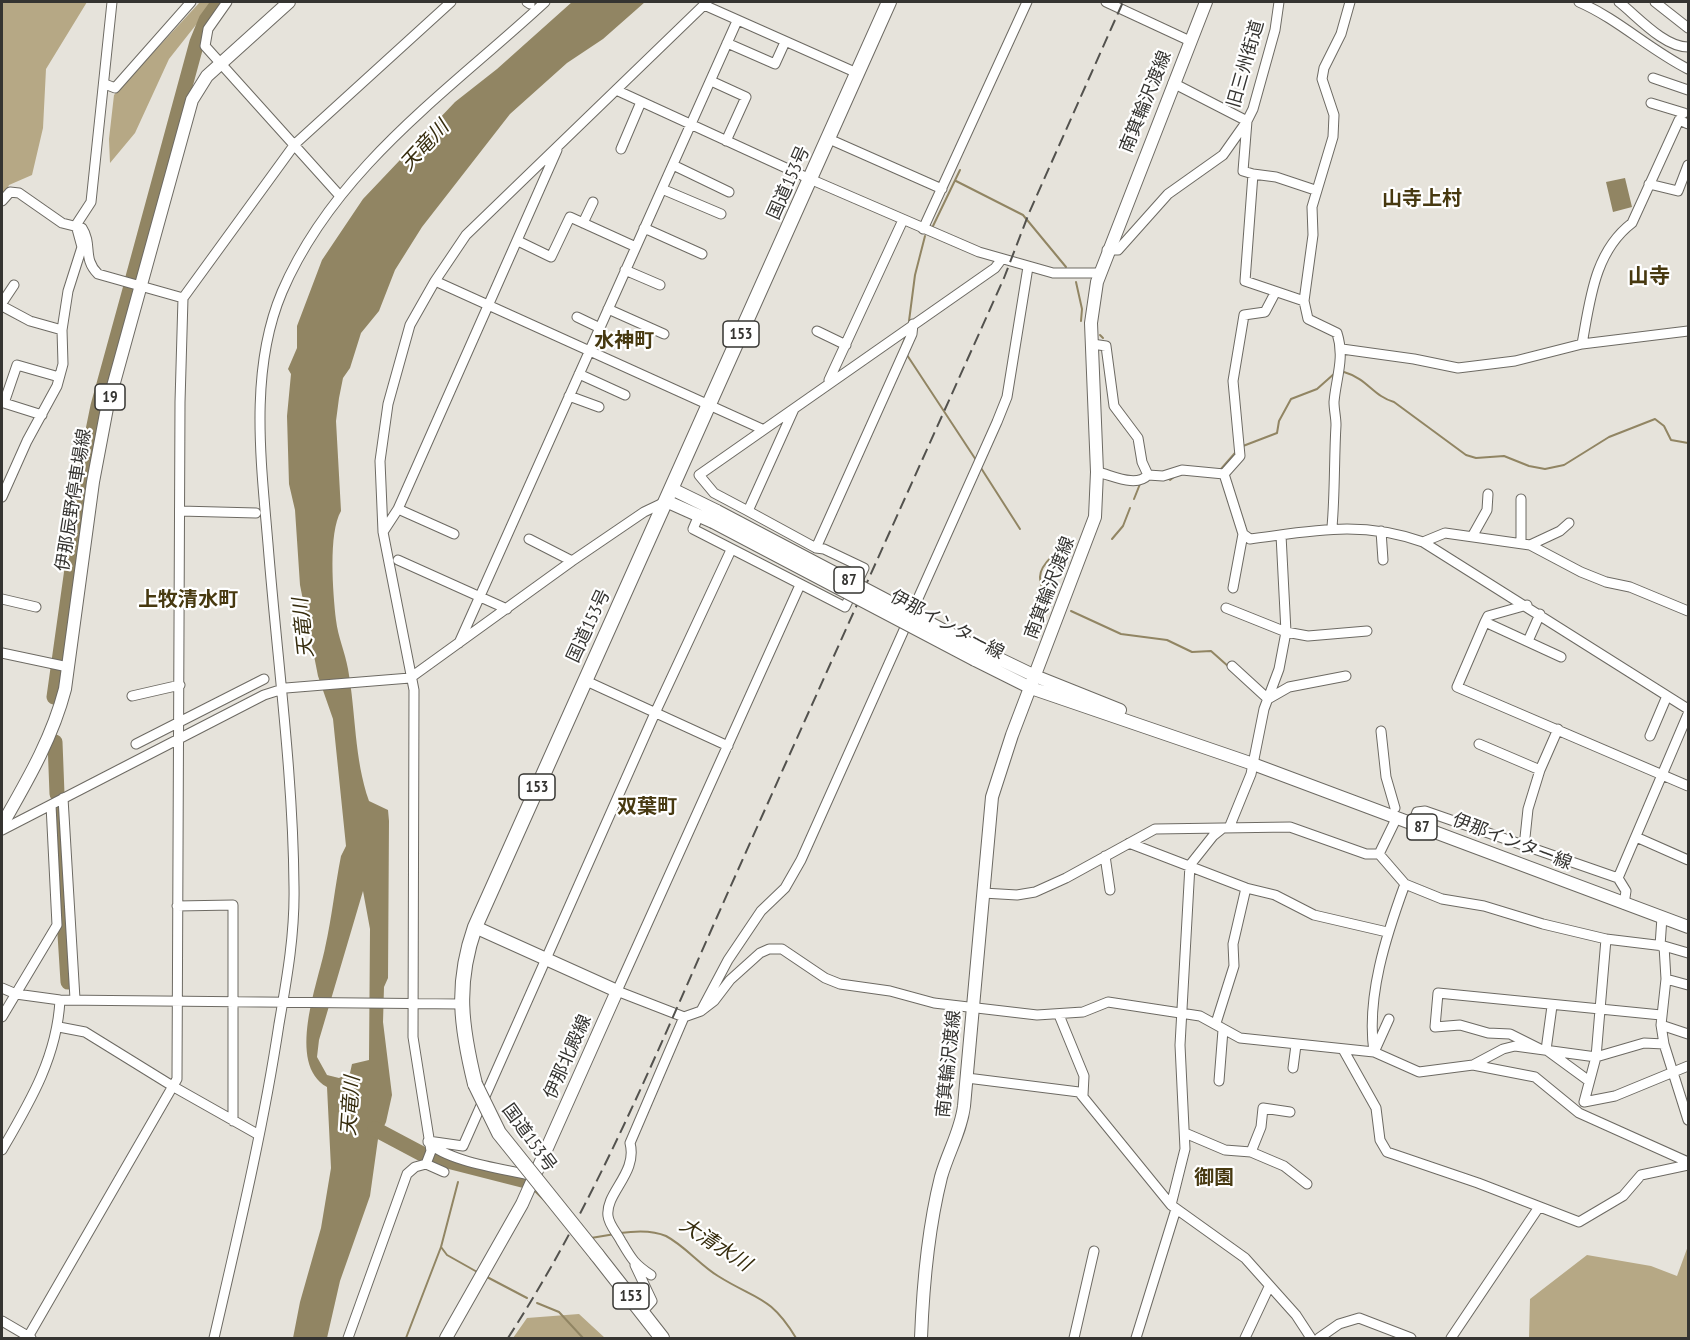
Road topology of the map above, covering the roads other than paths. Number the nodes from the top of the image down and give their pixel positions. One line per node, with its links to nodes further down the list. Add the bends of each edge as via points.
1 (112, 2): 29 (street)
2 (191, 2): 29 (street, via 115,88)
3 (227, 2): 23 (street, via 205,40 205,46)
4 (289, 2): 23 (main road, 伊那辰野停車場線 / 19)
5 (451, 2): 39 (street)
6 (545, 2): 51 (street, via 396,134)
7 (889, 2): 25 (highway, 国道153号 / 153)
8 (1027, 2): 48 (street)
9 (1106, 2): 19 (street)
10 (1206, 2): 19 (main road, 南箕輪沢渡線)
11 (1280, 2): 35 (street, 旧三州街道)
12 (1350, 2): 49 (street, via 1341,34 1323,68 1322,80 1334,115 1333,137)
13 (1579, 2): 24 (street, via 1600,11 1649,47)
14 (1619, 2): 22 (street, via 1667,40 1679,47)
15 (1655, 2): 18 (street)
16 (705, 3): 17 (street); 30 (street)
17 (737, 21): 20 (street); 21 (street)
18 (1689, 28)
19 (1190, 41): 28 (main road, 南箕輪沢渡線)
20 (785, 42): 21 (street, via 775,64); 25 (street)
21 (727, 43): 27 (street)
22 (1689, 47)
23 (221, 63): 39 (street); 71 (main road, 伊那辰野停車場線 / 19, via 192,100)
24 (1689, 69)
25 (857, 73): 37 (highway, 国道153号 / 153)
26 (1653, 78): 31 (street)
27 (711, 81): 36 (street); 38 (street, via 746,97)
28 (1173, 83): 35 (street); 62 (main road, 南箕輪沢渡線)
29 (105, 84): 57 (street, via 91,202)
30 (616, 90): 32 (street); 40 (street)
31 (1689, 90)
32 (641, 102): 36 (street); 41 (street)
33 (1652, 103): 34 (street)
34 (1685, 115): 46 (street)
35 (1247, 122): 44 (street, via 1243,171); 62 (street, 旧三州街道, via 1223,155 1168,194 1118,250)
36 (690, 125): 38 (street); 42 (street)
37 (829, 140): 45 (highway, 国道153号 / 153); 48 (street)
38 (726, 141): 45 (street)
39 (295, 144): 51 (street); 73 (street)
40 (559, 146): 60 (street); 68 (street, via 466,235)
41 (621, 149)
42 (672, 165): 47 (street); 50 (street)
43 (1689, 165): 46 (street, via 1678,191)
44 (1253, 174): 49 (street); 72 (street, via 1243,284)
45 (810, 179): 55 (street); 95 (highway, 国道153号 / 153)
46 (1649, 184): 86 (street, via 1632,223 1620,232 1598,268)
47 (662, 189): 54 (street); 58 (street)
48 (942, 189): 59 (street)
49 (1315, 190): 74 (street)
50 (729, 192)
51 (340, 196): 155 (street, via 297,261 264,346 262,448)
52 (2, 201): 57 (street, via 9,192 19,193 63,223)
53 (592, 202): 56 (street)
54 (721, 214)
55 (903, 220): 59 (street); 87 (street)
56 (583, 223): 60 (street, via 570,217 551,257); 61 (street)
57 (76, 225): 71 (street, via 85,232 88,259 98,274); 81 (street, via 82,247 68,291)
58 (644, 228): 61 (street); 63 (street)
59 (923, 229): 64 (street)
60 (518, 242): 76 (street)
61 (636, 247): 66 (street)
62 (1107, 250): 67 (main road, 南箕輪沢渡線)
63 (702, 254)
64 (1001, 260): 65 (street); 79 (street)
65 (1028, 267): 67 (street, via 1053,273); 220 (street, via 1007,397 997,422 801,860 728,960)
66 (625, 270): 70 (street); 77 (street)
67 (1099, 273): 85 (main road, 南箕輪沢渡線, via 1091,323)
68 (435, 281): 76 (street); 116 (street, via 410,325 388,404 380,461)
69 (14, 285): 75 (street)
70 (660, 285)
71 (140, 286): 73 (street); 148 (main road, 伊那辰野停車場線 / 19, via 100,440)
72 (1275, 293): 74 (street); 101 (street, via 1266,312 1244,315 1233,381 1240,456)
73 (183, 298): 110 (street)
74 (1304, 301): 88 (street, via 1308,320 1337,333)
75 (2, 305): 81 (street, via 30,321)
76 (489, 305): 89 (street); 108 (street)
77 (608, 309): 80 (street); 84 (street)
78 (577, 317): 80 (street)
79 (913, 324): 92 (street); 124 (street, via 912,334)
80 (600, 328): 89 (street)
81 (62, 330): 91 (street, via 63,364)
82 (817, 331): 87 (street)
83 (1689, 331): 86 (street)
84 (664, 334)
85 (1092, 344): 100 (main road, 南箕輪沢渡線); 102 (street, via 1106,346 1114,406 1138,438)
86 (1582, 344): 88 (street, via 1515,361 1458,368)
87 (846, 345): 92 (street)
88 (1342, 349): 114 (street, via 1334,403 1332,456 1336,480)
89 (589, 351): 90 (street); 95 (street)
90 (579, 374): 93 (street); 94 (street)
91 (59, 377): 98 (street); 98 (street, via 17,365 4,403)
92 (828, 382): 97 (street)
93 (625, 395)
94 (569, 396): 96 (street); 131 (street)
95 (709, 404): 99 (street); 105 (highway, 国道153号 / 153)
96 (598, 407)
97 (795, 407): 99 (street); 111 (street)
98 (42, 414): 106 (street)
99 (762, 429): 103 (street, via 699,475)
100 (1097, 472): 102 (street, via 1134,480); 149 (main road, 南箕輪沢渡線, via 1090,531)
101 (1224, 474): 102 (street, via 1182,470 1163,476); 118 (street)
102 (1148, 475)
103 (712, 491): 109 (street); 111 (street)
104 (1488, 494): 120 (street, via 1487,510)
105 (669, 495): 109 (main road, 伊那インター線 / 87); 128 (street); 153 (highway, 国道153号 / 153)
106 (2, 497)
107 (1521, 499): 123 (street)
108 (398, 509): 116 (street); 117 (street)
109 (702, 510): 125 (street, via 693,529); 145 (main road, 伊那インター線 / 87, bridge)
110 (180, 511): 112 (street); 154 (street)
111 (748, 511): 124 (street)
112 (256, 513)
113 (1569, 523): 123 (street, via 1560,531)
114 (1332, 527): 115 (street); 119 (street)
115 (1381, 531): 122 (street); 127 (street)
116 (383, 532): 151 (street)
117 (454, 534)
118 (1243, 534): 119 (street, via 1250,539); 130 (street)
119 (1281, 535): 141 (street)
120 (1473, 535): 122 (street, via 1445,532); 123 (street)
121 (530, 539): 128 (street)
122 (1423, 542): 133 (street)
123 (1525, 544): 137 (street, via 1581,572)
124 (816, 548): 129 (street, via 864,568 845,607)
125 (731, 550): 129 (street); 161 (street)
126 (398, 560): 131 (street)
127 (1383, 560)
128 (572, 561): 136 (street)
129 (800, 585): 170 (street)
130 (1233, 588)
131 (479, 596): 136 (street); 143 (street)
132 (2, 599): 134 (street)
133 (1527, 605): 138 (street); 139 (street, via 1488,616)
134 (36, 607)
135 (1226, 608): 141 (street)
136 (507, 609): 143 (street)
137 (1689, 611)
138 (1540, 614): 142 (street); 158 (street)
139 (1485, 622): 142 (street); 165 (street, via 1457,687)
140 (1367, 631): 141 (street, via 1308,636)
141 (1286, 632): 159 (street, via 1280,669)
142 (1528, 641): 146 (street)
143 (459, 643): 151 (street)
144 (2, 653): 148 (street)
145 (978, 655): 149 (main road, 伊那インター線 / 87); 156 (main road, 伊那インター線 / 87)
146 (1560, 657)
147 (1232, 666): 159 (street)
148 (68, 667): 180 (main road, 伊那辰野停車場線 / 19, via 59,714 49,740)
149 (1035, 676): 156 (main road, 南箕輪沢渡線); 164 (main road, 伊那インター線 / 87)
150 (1346, 676): 159 (street, via 1289,687)
151 (410, 678): 155 (street); 216 (street, via 414,690 415,743)
152 (264, 679): 163 (street)
153 (584, 680): 161 (street); 198 (highway, 国道153号 / 153)
154 (180, 685): 157 (street); 163 (street)
155 (283, 688): 168 (street); 214 (street, via 294,886)
156 (1031, 688): 164 (main road, 伊那インター線 / 87); 194 (main road, 南箕輪沢渡線, via 992,797)
157 (132, 696)
158 (1667, 696): 160 (street); 167 (street)
159 (1268, 699): 172 (street)
160 (1689, 709)
161 (655, 713): 170 (street); 204 (street)
162 (1689, 714): 174 (street)
163 (179, 722): 168 (street); 169 (street)
164 (1155, 729): 172 (main road, 伊那インター線 / 87)
165 (1558, 729): 173 (street); 174 (street)
166 (1381, 731): 178 (street, via 1386,777)
167 (1650, 736)
168 (179, 739): 176 (street); 196 (street)
169 (136, 744)
170 (725, 744): 208 (street)
171 (1479, 744): 173 (street)
172 (1253, 764): 178 (main road, 伊那インター線 / 87); 181 (street)
173 (1540, 770): 185 (street, via 1528,810)
174 (1662, 775): 175 (street); 183 (street)
175 (1689, 786)
176 (63, 798): 177 (street); 210 (street)
177 (51, 805): 182 (street); 209 (street, via 57,925)
178 (1396, 812): 179 (main road, 伊那インター線 / 87); 186 (street)
179 (1413, 823): 185 (street, via 1417,812 1425,811); 195 (main road, 伊那インター線 / 87)
180 (2, 825)
181 (1226, 828): 184 (street, via 1155,829); 186 (street, via 1290,827 1366,854); 189 (street, via 1213,836)
182 (2, 830)
183 (1635, 837): 188 (street); 190 (street)
184 (1129, 843): 187 (street); 189 (street)
185 (1524, 846): 190 (street)
186 (1379, 854): 191 (street)
187 (1105, 856): 193 (street); 194 (street, via 1035,892)
188 (1689, 860)
189 (1190, 865): 192 (street); 222 (street)
190 (1618, 878): 195 (street, via 1626,891)
191 (1405, 884): 200 (street); 201 (street, via 1442,899 1484,906)
192 (1246, 888): 200 (street, via 1275,895 1314,915); 227 (street)
193 (1110, 890)
194 (983, 893): 217 (main road, 南箕輪沢渡線)
195 (1624, 904): 197 (main road, 伊那インター線 / 87)
196 (177, 906): 212 (street); 213 (street, via 233,905)
197 (1662, 917): 199 (main road, 伊那インター線 / 87); 202 (street)
198 (475, 927): 204 (main road); 215 (highway, 国道153号 / 153, via 463,965)
199 (1689, 927)
200 (1388, 932): 234 (street, via 1371,1026)
201 (1606, 939): 202 (street); 219 (street)
202 (1662, 946): 203 (street); 205 (street)
203 (1689, 953)
204 (547, 960): 208 (main road); 252 (street, via 463,1146)
205 (1666, 978): 206 (street); 226 (street)
206 (1689, 985)
207 (2, 988): 209 (street)
208 (617, 991): 224 (street); 258 (main road, 伊那北殿線)
209 (16, 994): 211 (street); 223 (street)
210 (75, 999): 211 (street); 212 (street)
211 (60, 1000): 228 (street)
212 (176, 1003): 213 (street); 243 (street)
213 (233, 1003): 214 (street); 249 (street)
214 (286, 1004): 216 (street); 251 (street)
215 (461, 1004): 216 (street); 266 (highway, 国道153号 / 153, bridge, via 463,1037 475,1084 499,1133)
216 (411, 1005): 252 (street)
217 (973, 1006): 220 (street, via 934,1003 891,991 840,984 775,948 760,953); 221 (street); 240 (main road, 南箕輪沢渡線)
218 (1552, 1006): 219 (street); 232 (street); 232 (street, via 1438,993 1435,1027 1460,1025 1510,1034)
219 (1600, 1010): 226 (street); 235 (street)
220 (701, 1011): 224 (street)
221 (1059, 1015): 222 (street, via 1083,1012 1108,1002); 244 (street, via 1084,1076)
222 (1182, 1015): 227 (street, via 1200,1016); 250 (street)
223 (2, 1017)
224 (684, 1017): 263 (street, via 630,1143 630,1164 608,1209 608,1217)
225 (1389, 1019): 234 (street)
226 (1661, 1020): 229 (street); 230 (street)
227 (1220, 1026): 231 (street, via 1240,1038); 241 (street)
228 (59, 1027): 243 (street, via 85,1032); 253 (street, via 34,1095)
229 (1689, 1034)
230 (1664, 1044): 235 (street, via 1644,1043); 239 (street)
231 (1296, 1045): 233 (street); 238 (street)
232 (1543, 1049): 235 (street); 236 (street, via 1515,1046); 242 (street)
233 (1344, 1051): 234 (street); 261 (street, via 1376,1108 1380,1140 1387,1152)
234 (1374, 1052): 236 (street, via 1419,1072)
235 (1596, 1057): 242 (street)
236 (1473, 1065): 247 (street, via 1535,1077)
237 (1689, 1066): 239 (street)
238 (1293, 1068)
239 (1672, 1074): 245 (street, via 1615,1096); 248 (street)
240 (967, 1078): 244 (street); 273 (main road, 南箕輪沢渡線, via 963,1116 936,1203 925,1270)
241 (1219, 1081)
242 (1589, 1081): 245 (street)
243 (174, 1087): 249 (street); 268 (street)
244 (1083, 1095): 260 (street)
245 (1584, 1102): 247 (street)
246 (1290, 1112): 254 (street, via 1263,1108)
247 (1579, 1113): 256 (street)
248 (1689, 1120)
249 (233, 1121): 251 (street)
250 (1185, 1133): 254 (street, via 1225,1150); 260 (street)
251 (259, 1135): 269 (street)
252 (428, 1141): 255 (street, via 431,1151); 258 (street, via 435,1149 452,1156)
253 (2, 1150)
254 (1251, 1152): 259 (street, via 1284,1166)
255 (426, 1164): 257 (street); 270 (street, via 407,1174)
256 (1689, 1164): 261 (street, via 1641,1175 1611,1205 1579,1222)
257 (444, 1172)
258 (531, 1182): 271 (main road, 伊那北殿線)
259 (1307, 1184)
260 (1173, 1207): 265 (street, via 1245,1257); 275 (street)
261 (1539, 1207): 280 (street)
262 (1094, 1251): 274 (street)
263 (634, 1265): 264 (street); 266 (street, via 652,1301)
264 (651, 1275)
265 (1269, 1287): 276 (street); 277 (street, via 1296,1315)
266 (643, 1311): 272 (highway, 153)
267 (2, 1321): 268 (street)
268 (29, 1338)
269 (214, 1338)
270 (348, 1338)
271 (446, 1338)
272 (662, 1338)
273 (921, 1338)
274 (1074, 1338)
275 (1136, 1338)
276 (1245, 1338)
277 (1311, 1338)
278 (1319, 1338): 279 (street, via 1340,1323 1359,1318)
279 (1411, 1338)
280 (1451, 1338)

